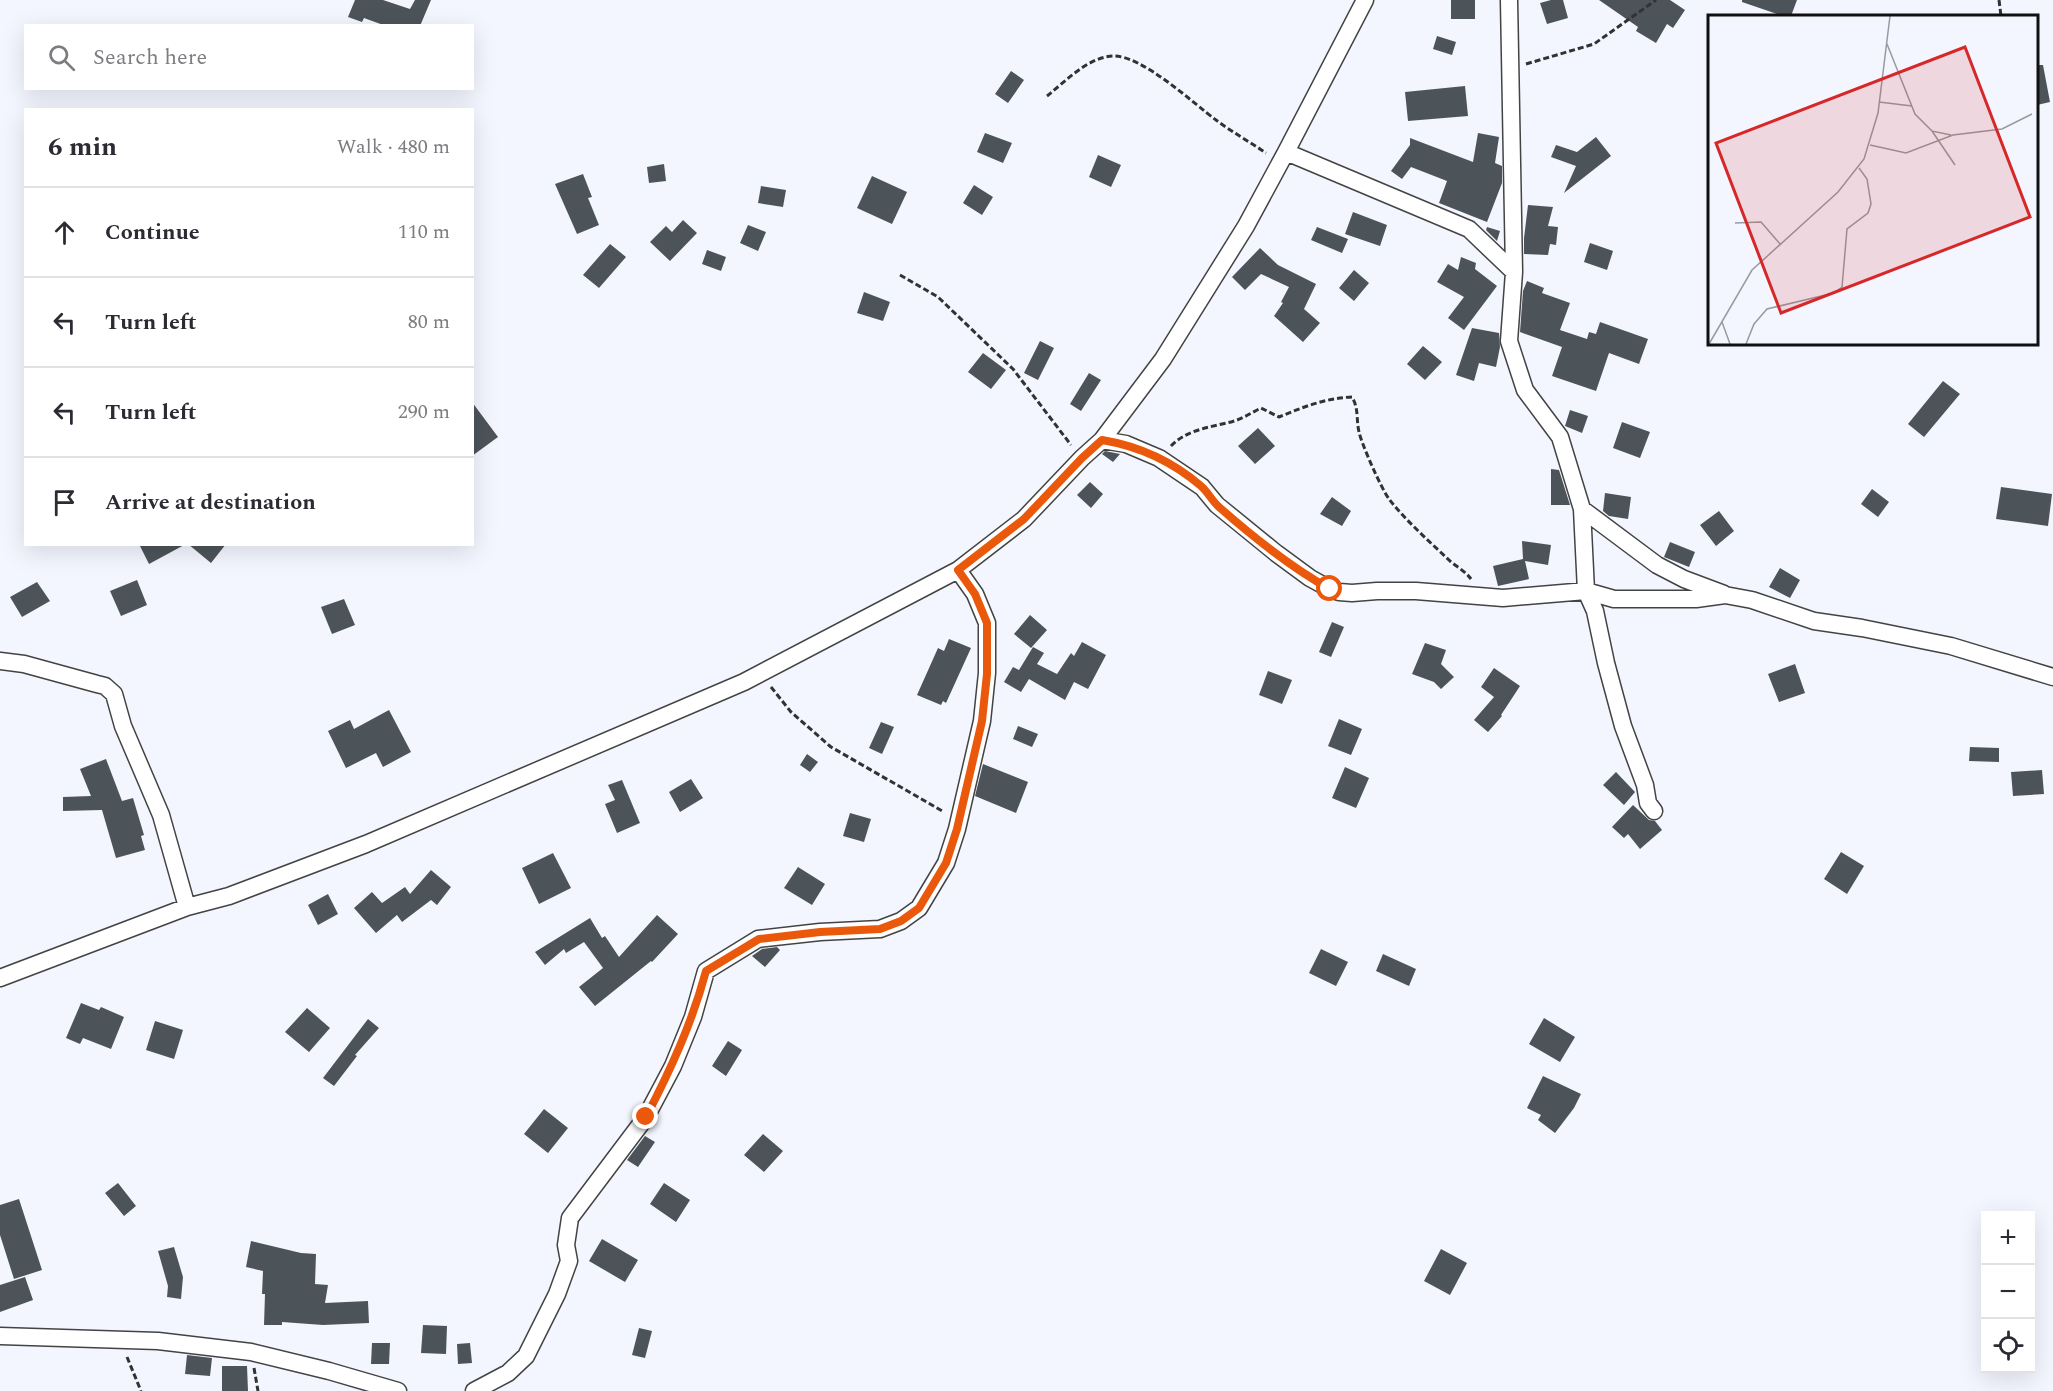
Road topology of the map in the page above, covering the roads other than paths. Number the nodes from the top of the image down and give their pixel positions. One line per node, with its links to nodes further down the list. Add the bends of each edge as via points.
1 (1365, 0): 3 (street)
2 (1509, 0): 4 (street)
3 (1283, 158): 4 (street, via 1469,229); 5 (street, via 1246,226 1163,359)
4 (1514, 272): 6 (street, via 1509,341 1525,390 1560,437)
5 (1102, 440): 7 (street, via 1024,519); 8 (street, via 1126,444 1159,458 1202,487 1217,505 1276,553 1330,589 1503,598)
6 (1582, 509): 8 (street); 9 (street, via 1657,565)
7 (958, 570): 13 (street, via 761,674 366,844 229,896); 17 (street, via 975,594 987,623 987,663 982,721 946,863 919,908 901,921 880,929 759,939 706,971 689,1027 646,1117 570,1218 566,1245 569,1261 553,1304 526,1356 508,1373)
8 (1586, 591): 9 (street, via 1614,599); 12 (street, via 1595,611 1623,726)
9 (1725, 595): 11 (street, via 1814,621 1951,646)
10 (0, 661): 13 (street, via 105,686 114,694 123,726 161,815)
11 (2053, 677)
12 (1654, 811)
13 (187, 907): 14 (street)
14 (0, 978)
15 (0, 1336): 16 (street, via 158,1341 251,1352)
16 (398, 1391)
17 (474, 1391)

